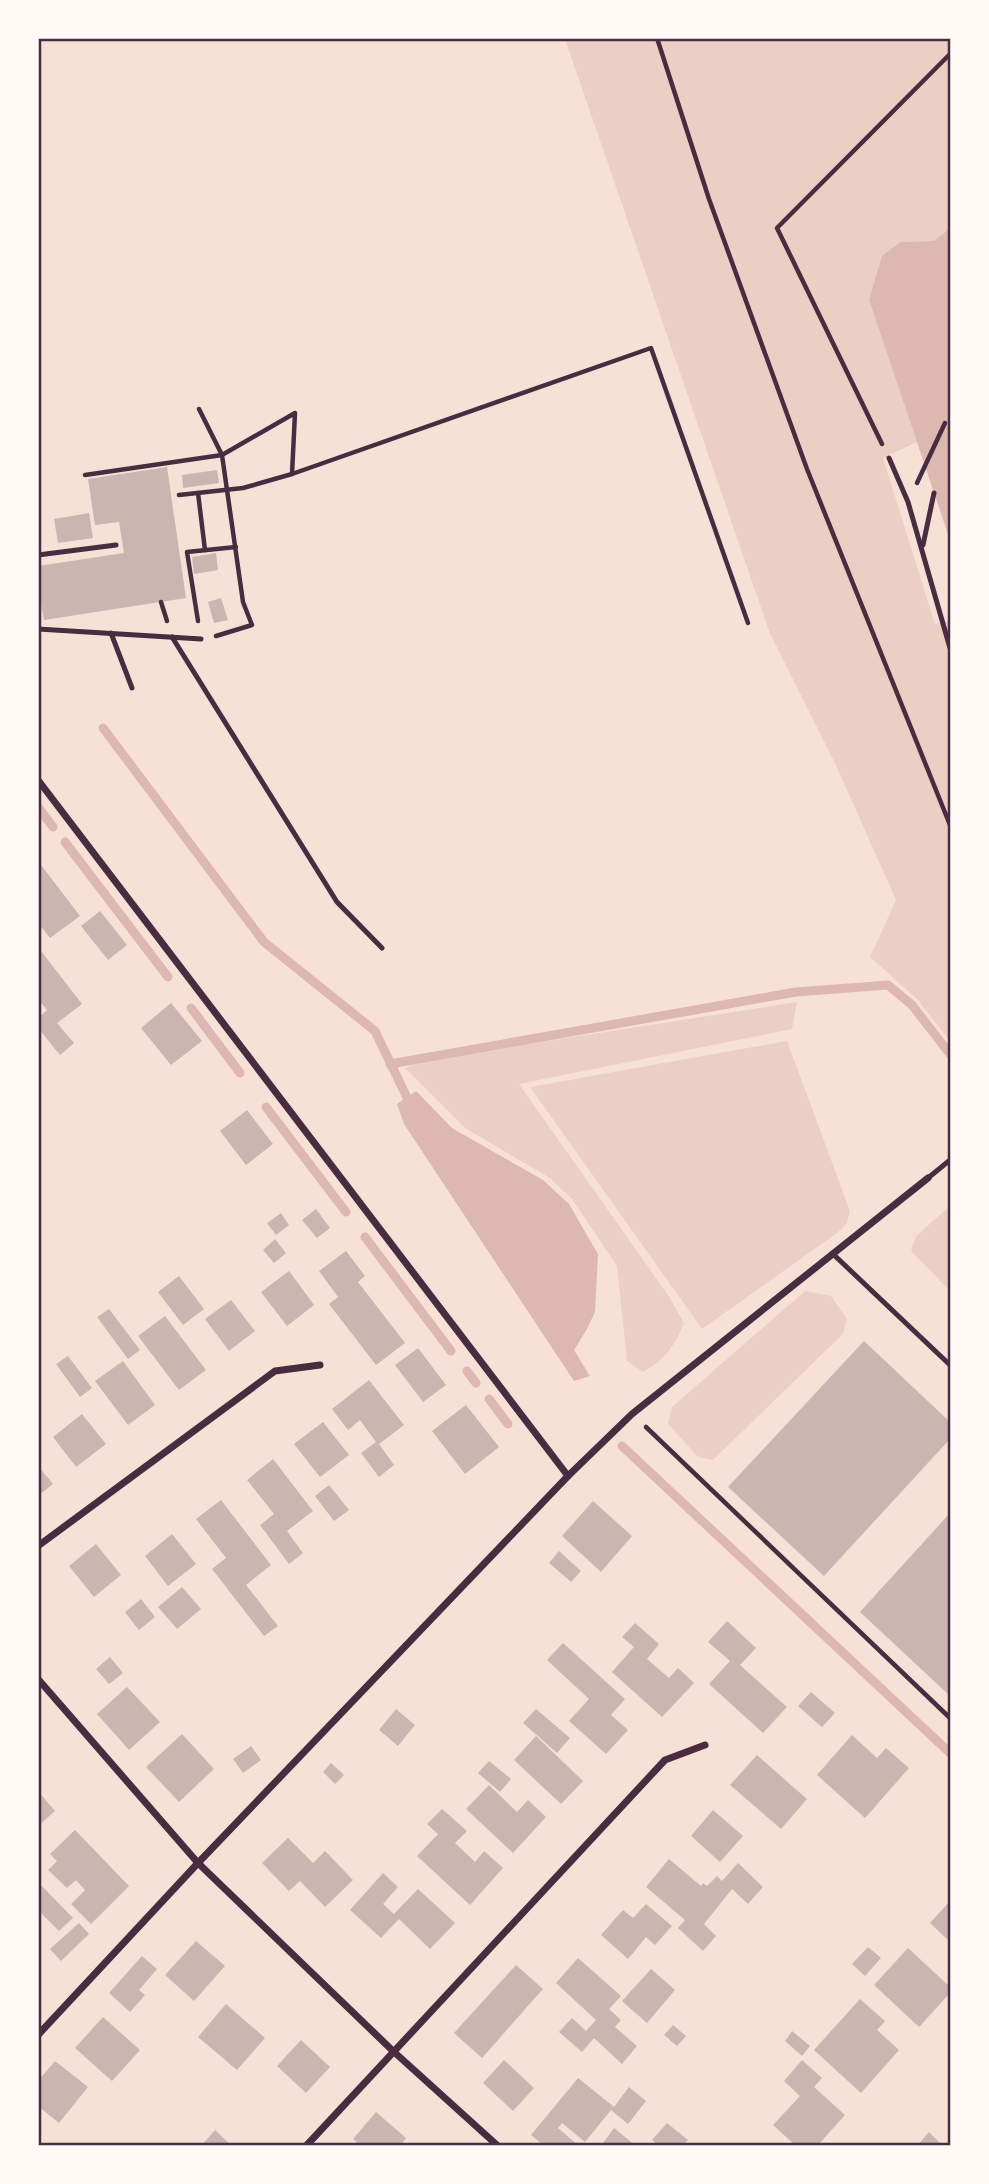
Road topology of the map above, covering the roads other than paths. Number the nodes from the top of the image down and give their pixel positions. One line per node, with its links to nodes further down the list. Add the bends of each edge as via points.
1 (889, 458): 4 (lane)
2 (934, 493): 4 (lane)
3 (116, 545): 5 (lane)
4 (922, 548): 10 (lane)
5 (38, 555)
6 (38, 629): 7 (lane)
7 (111, 634): 8 (lane); 11 (lane)
8 (172, 637): 9 (lane); 13 (lane, via 337,902)
9 (201, 639)
10 (950, 648)
11 (132, 688)
12 (38, 780): 19 (street)
13 (382, 948)
14 (950, 1160): 15 (lane)
15 (928, 1178): 16 (street)
16 (833, 1254): 17 (lane); 19 (street, via 632,1414)
17 (950, 1364)
18 (320, 1365): 20 (street, via 275,1371)
19 (568, 1476): 23 (street)
20 (38, 1546)
21 (38, 1679): 23 (street)
22 (705, 1745): 25 (street, via 665,1760)
23 (198, 1863): 24 (street); 25 (street)
24 (38, 2035)
25 (393, 2051): 26 (street); 27 (street)
26 (306, 2146)
27 (498, 2146)

